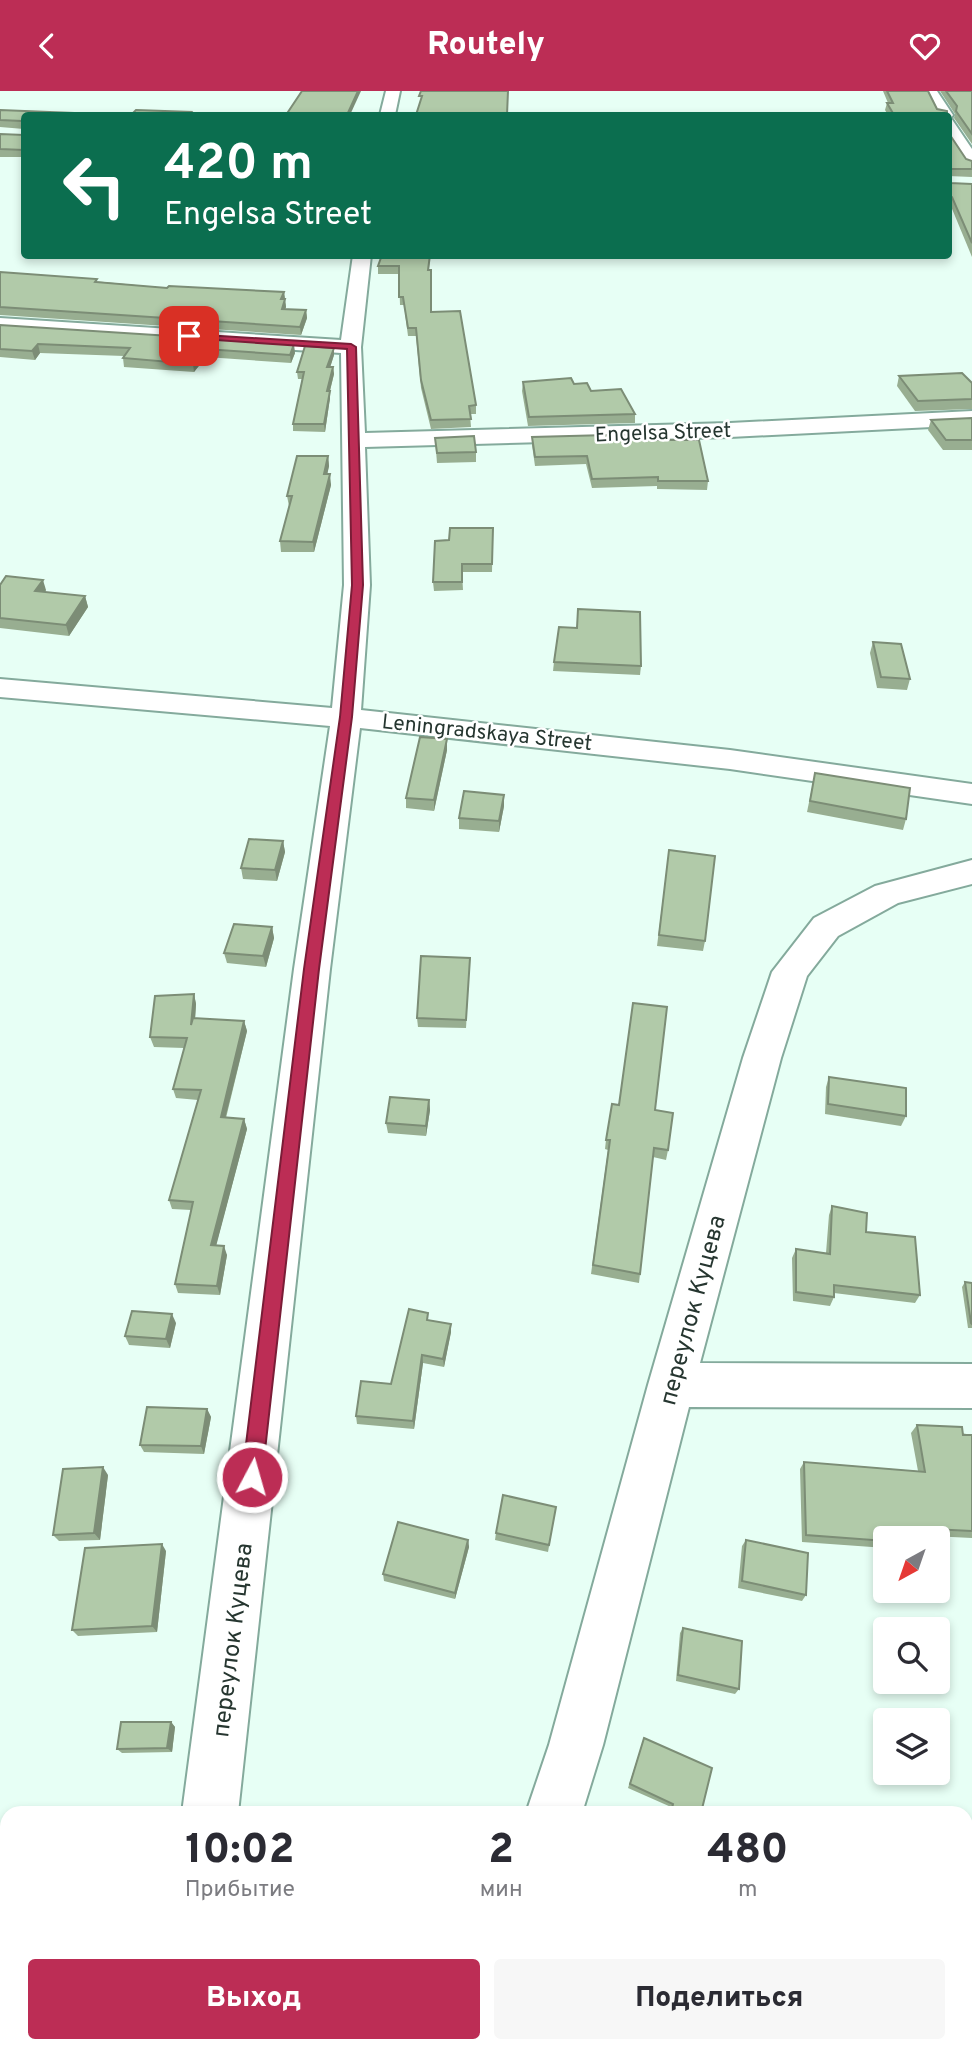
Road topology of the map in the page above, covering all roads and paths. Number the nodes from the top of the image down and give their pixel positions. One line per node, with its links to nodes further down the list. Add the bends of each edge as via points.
1 (393, 91): 4 (street)
2 (938, 104): 3 (street)
3 (961, 105)
4 (389, 112)
5 (952, 129): 6 (street)
6 (972, 162)
7 (362, 259): 9 (street, переулок Куцева)
8 (0, 324): 9 (street)
9 (351, 347): 11 (street, переулок Куцева)
10 (972, 418): 11 (street, Engelsa Street)
11 (354, 440): 13 (street, переулок Куцева, via 357,585)
12 (0, 688): 13 (street, Leningradskaya Street)
13 (346, 717): 14 (street, Leningradskaya Street, via 622,746); 18 (street, переулок Куцева)
14 (972, 794)
15 (972, 871): 16 (street, переулок Куцева, via 887,894 825,927 790,972)
16 (671, 1385): 17 (street); 19 (street, переулок Куцева)
17 (972, 1386)
18 (212, 1806)
19 (556, 1806)

